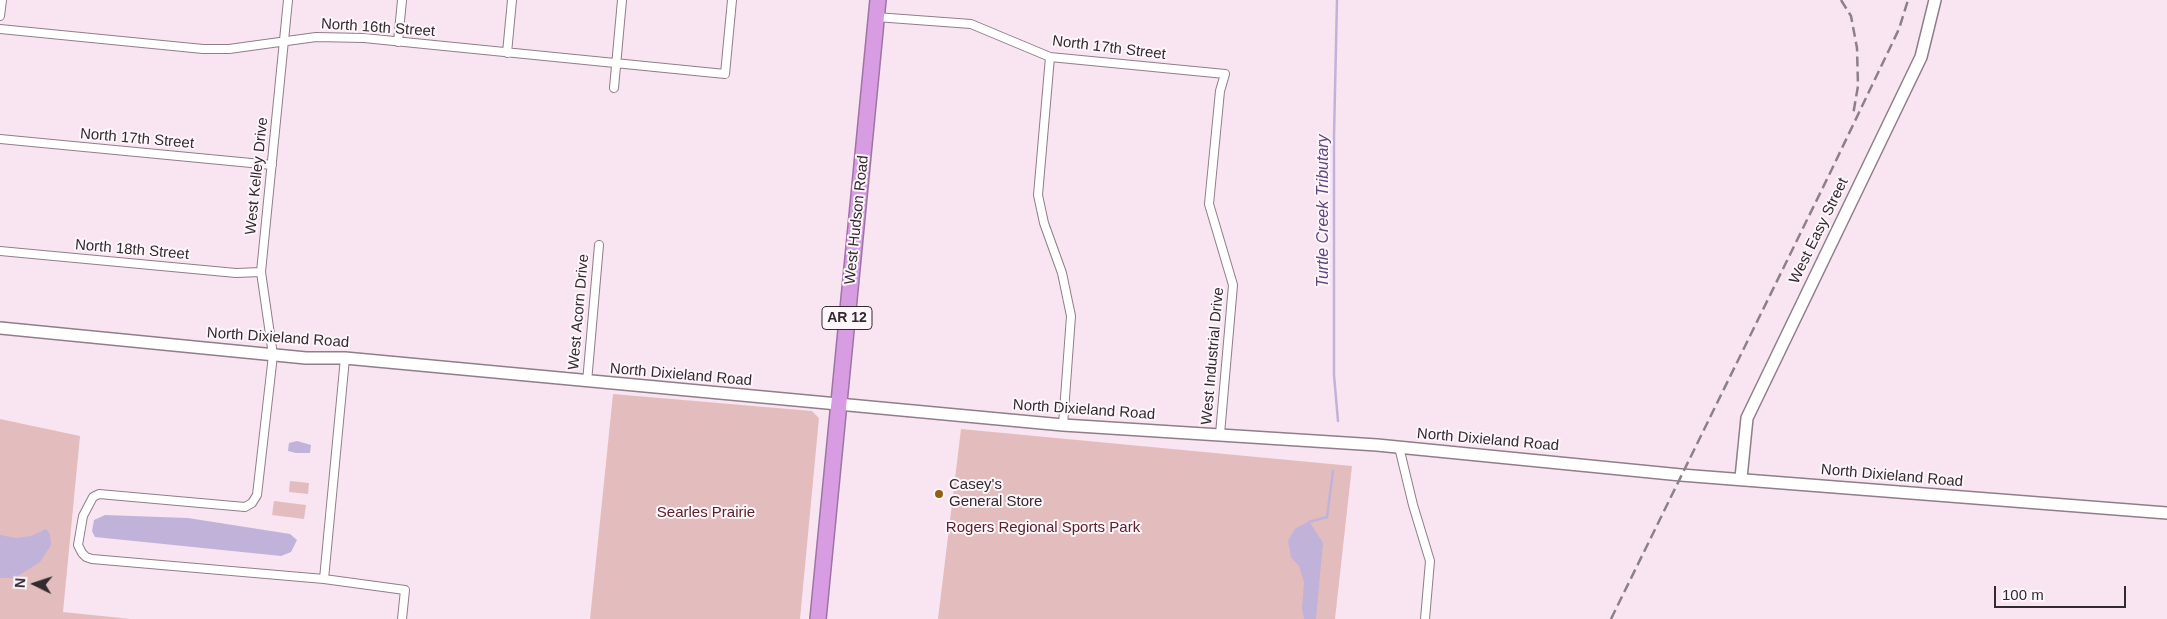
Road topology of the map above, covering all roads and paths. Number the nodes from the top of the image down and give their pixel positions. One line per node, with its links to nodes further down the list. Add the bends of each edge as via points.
1 (2, 0): 9 (street)
2 (288, 0): 12 (street, West Kelley Drive)
3 (402, 0): 13 (street)
4 (512, 0): 14 (street)
5 (622, 0): 16 (street)
6 (732, 0): 16 (street, North 16th Street, via 725,74)
7 (878, 0): 10 (highway, West Hudson Road / AR 12)
8 (1935, 0): 32 (street, West Easy Street, via 1921,57 1747,418)
9 (0, 16)
10 (876, 17): 15 (street, North 17th Street, via 971,24); 28 (highway, West Hudson Road / AR 12)
11 (0, 29): 12 (street, North 16th Street, via 203,49)
12 (284, 42): 13 (street, North 16th Street, via 326,37); 20 (street, West Kelley Drive)
13 (398, 42): 14 (street, North 16th Street)
14 (507, 53): 16 (street, North 16th Street)
15 (1050, 57): 17 (street, North 17th Street); 29 (street, via 1038,195 1071,316)
16 (616, 64): 18 (street)
17 (1225, 74): 30 (street, West Industrial Drive, via 1220,91 1210,204 1234,284)
18 (614, 88)
19 (0, 139): 20 (street, North 17th Street)
20 (272, 165): 23 (street, West Kelley Drive)
21 (599, 245): 27 (street, West Acorn Drive)
22 (0, 251): 23 (street, North 18th Street, via 236,273)
23 (261, 272): 25 (street, West Kelley Drive)
24 (0, 328): 25 (street, North Dixieland Road)
25 (273, 355): 26 (street, North Dixieland Road); 34 (street, West Kelley Drive, via 260,477 257,496 252,503 245,507 99,494 93,497 83,516 78,545 86,558 92,559)
26 (345, 358): 27 (street, North Dixieland Road); 34 (street)
27 (587, 382): 28 (street, North Dixieland Road)
28 (839, 403): 29 (street, North Dixieland Road); 36 (highway, West Hudson Road / AR 12)
29 (1063, 425): 30 (street, North Dixieland Road)
30 (1220, 434): 31 (street, North Dixieland Road)
31 (1399, 447): 32 (street, North Dixieland Road); 37 (street, via 1430,561)
32 (1741, 478): 33 (street, North Dixieland Road)
33 (2167, 513)
34 (324, 579): 35 (street, via 405,590)
35 (402, 619)
36 (818, 619)
37 (1425, 619)

